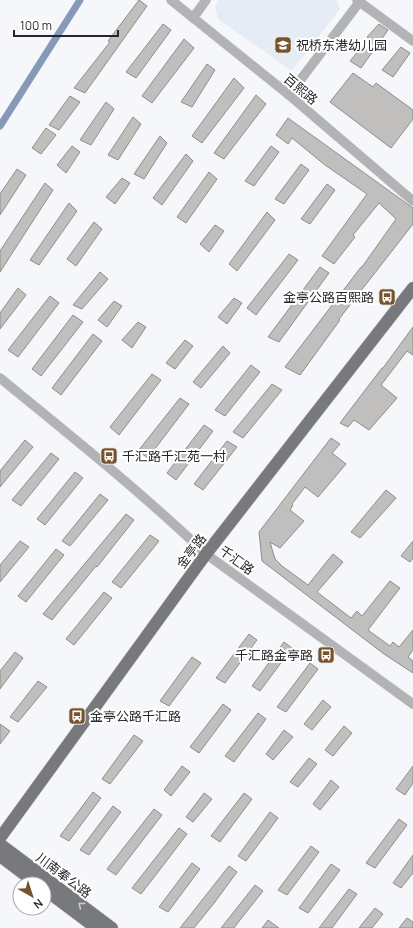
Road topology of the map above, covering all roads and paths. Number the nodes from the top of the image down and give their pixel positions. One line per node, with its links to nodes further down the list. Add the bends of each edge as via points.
1 (171, 0): 4 (street, 百熙路)
2 (206, 0): 4 (street)
3 (359, 1): 5 (street); 6 (street)
4 (193, 18): 6 (street, 百熙路)
5 (413, 42)
6 (289, 95): 7 (street, 百熙路)
7 (413, 201)
8 (413, 288): 10 (main road, 金亭路)
9 (0, 378): 10 (street, 千汇路, via 178,527)
10 (206, 554): 11 (street, 千汇路); 12 (main road, 金亭路)
11 (413, 704)
12 (0, 838)
13 (0, 844): 18 (main road, 川南奉公路, one-way to 13)
14 (0, 856): 15 (main road, 川南奉公路)
15 (26, 876)
16 (52, 895): 17 (main road, 川南奉公路)
17 (96, 928)
18 (112, 928)

